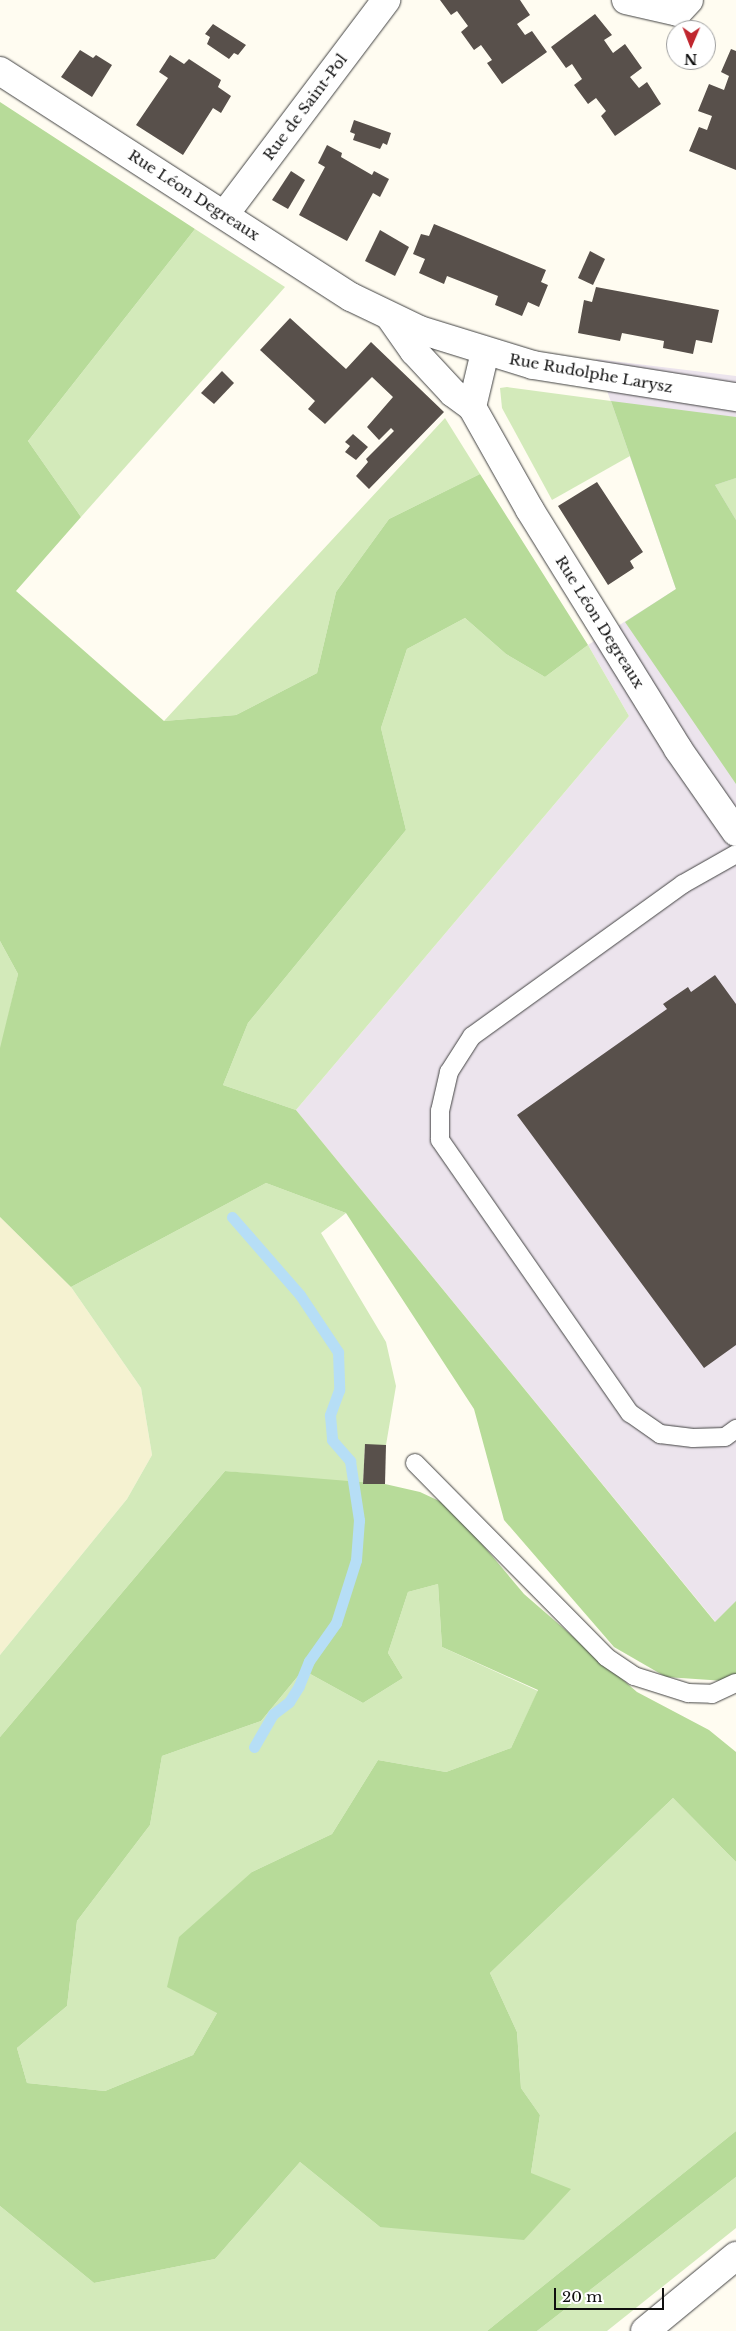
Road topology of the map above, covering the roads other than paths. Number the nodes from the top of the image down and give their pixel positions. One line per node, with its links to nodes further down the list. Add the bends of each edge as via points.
1 (386, 0): 5 (street, Rue de Saint-Pol)
2 (626, 0): 3 (street, via 678,12)
3 (689, 0)
4 (0, 71): 5 (street, Rue Léon Degreaux)
5 (225, 214): 6 (street, Rue Léon Degreaux, via 351,297)
6 (389, 316): 7 (street, Rue Léon Degreaux); 10 (street, Rue Léon Degreaux, via 414,350 453,393)
7 (420, 330): 8 (street, Rue Rudolphe Larysz)
8 (485, 352): 9 (street, Rue Rudolphe Larysz, via 533,366); 10 (street)
9 (736, 397)
10 (472, 407): 11 (street, Rue Léon Degreaux, via 530,510 678,749)
11 (736, 832)
12 (736, 854): 13 (lane, via 683,884 472,1036 449,1072 440,1111 440,1140 630,1413 660,1434 725,1437)
13 (736, 1429)
14 (415, 1463): 15 (lane, via 606,1657 634,1676 688,1693 712,1694)
15 (736, 1682)
16 (736, 2256): 17 (street)
17 (645, 2331)

